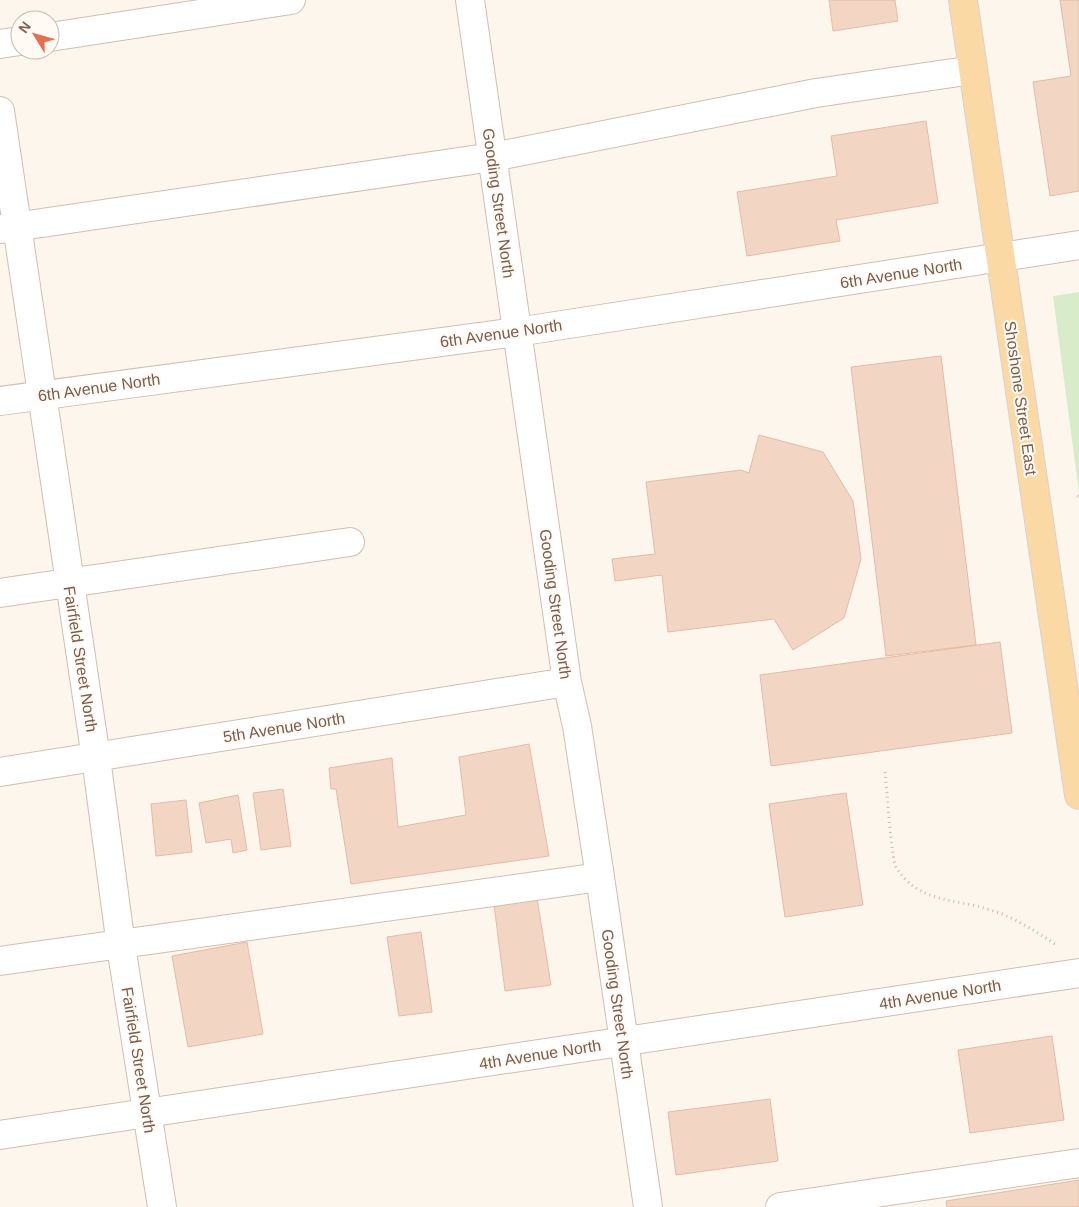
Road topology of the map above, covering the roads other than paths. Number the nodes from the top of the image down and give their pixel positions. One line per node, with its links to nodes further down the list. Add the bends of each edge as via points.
1 (291, 0): 4 (street)
2 (470, 0): 7 (street, Gooding Street North)
3 (963, 0): 5 (main road, Shoshone Street East)
4 (60, 35)
5 (973, 70): 7 (street, via 816,93); 10 (main road, Shoshone Street East)
6 (0, 110): 8 (street, Fairfield Street North)
7 (493, 157): 8 (street); 11 (street, Gooding Street North)
8 (9, 228): 12 (street, Fairfield Street North)
9 (1079, 245): 10 (street, 6th Avenue North)
10 (1000, 257): 11 (street, 6th Avenue North); 20 (main road, Shoshone Street East)
11 (517, 332): 12 (street, 6th Avenue North); 17 (street, Gooding Street North)
12 (42, 394): 13 (street, 6th Avenue North); 15 (street, Fairfield Street North)
13 (0, 401)
14 (350, 542): 15 (street)
15 (70, 583): 16 (street); 18 (street, Fairfield Street North)
16 (0, 593)
17 (567, 682): 18 (street, 5th Avenue North); 21 (street, Gooding Street North, via 577,726)
18 (96, 758): 19 (street, 5th Avenue North); 22 (street, Fairfield Street North)
19 (0, 772)
20 (1079, 795)
21 (600, 877): 22 (street); 25 (street, Gooding Street North)
22 (121, 946): 23 (street); 26 (street, Fairfield Street North)
23 (0, 962)
24 (1079, 973): 25 (street, 4th Avenue North)
25 (623, 1042): 26 (street, 4th Avenue North); 30 (street, Gooding Street North)
26 (148, 1113): 27 (street, 4th Avenue North); 29 (street, Fairfield Street North)
27 (0, 1135)
28 (1079, 1163): 31 (street)
29 (162, 1207)
30 (648, 1207)
31 (780, 1207)

